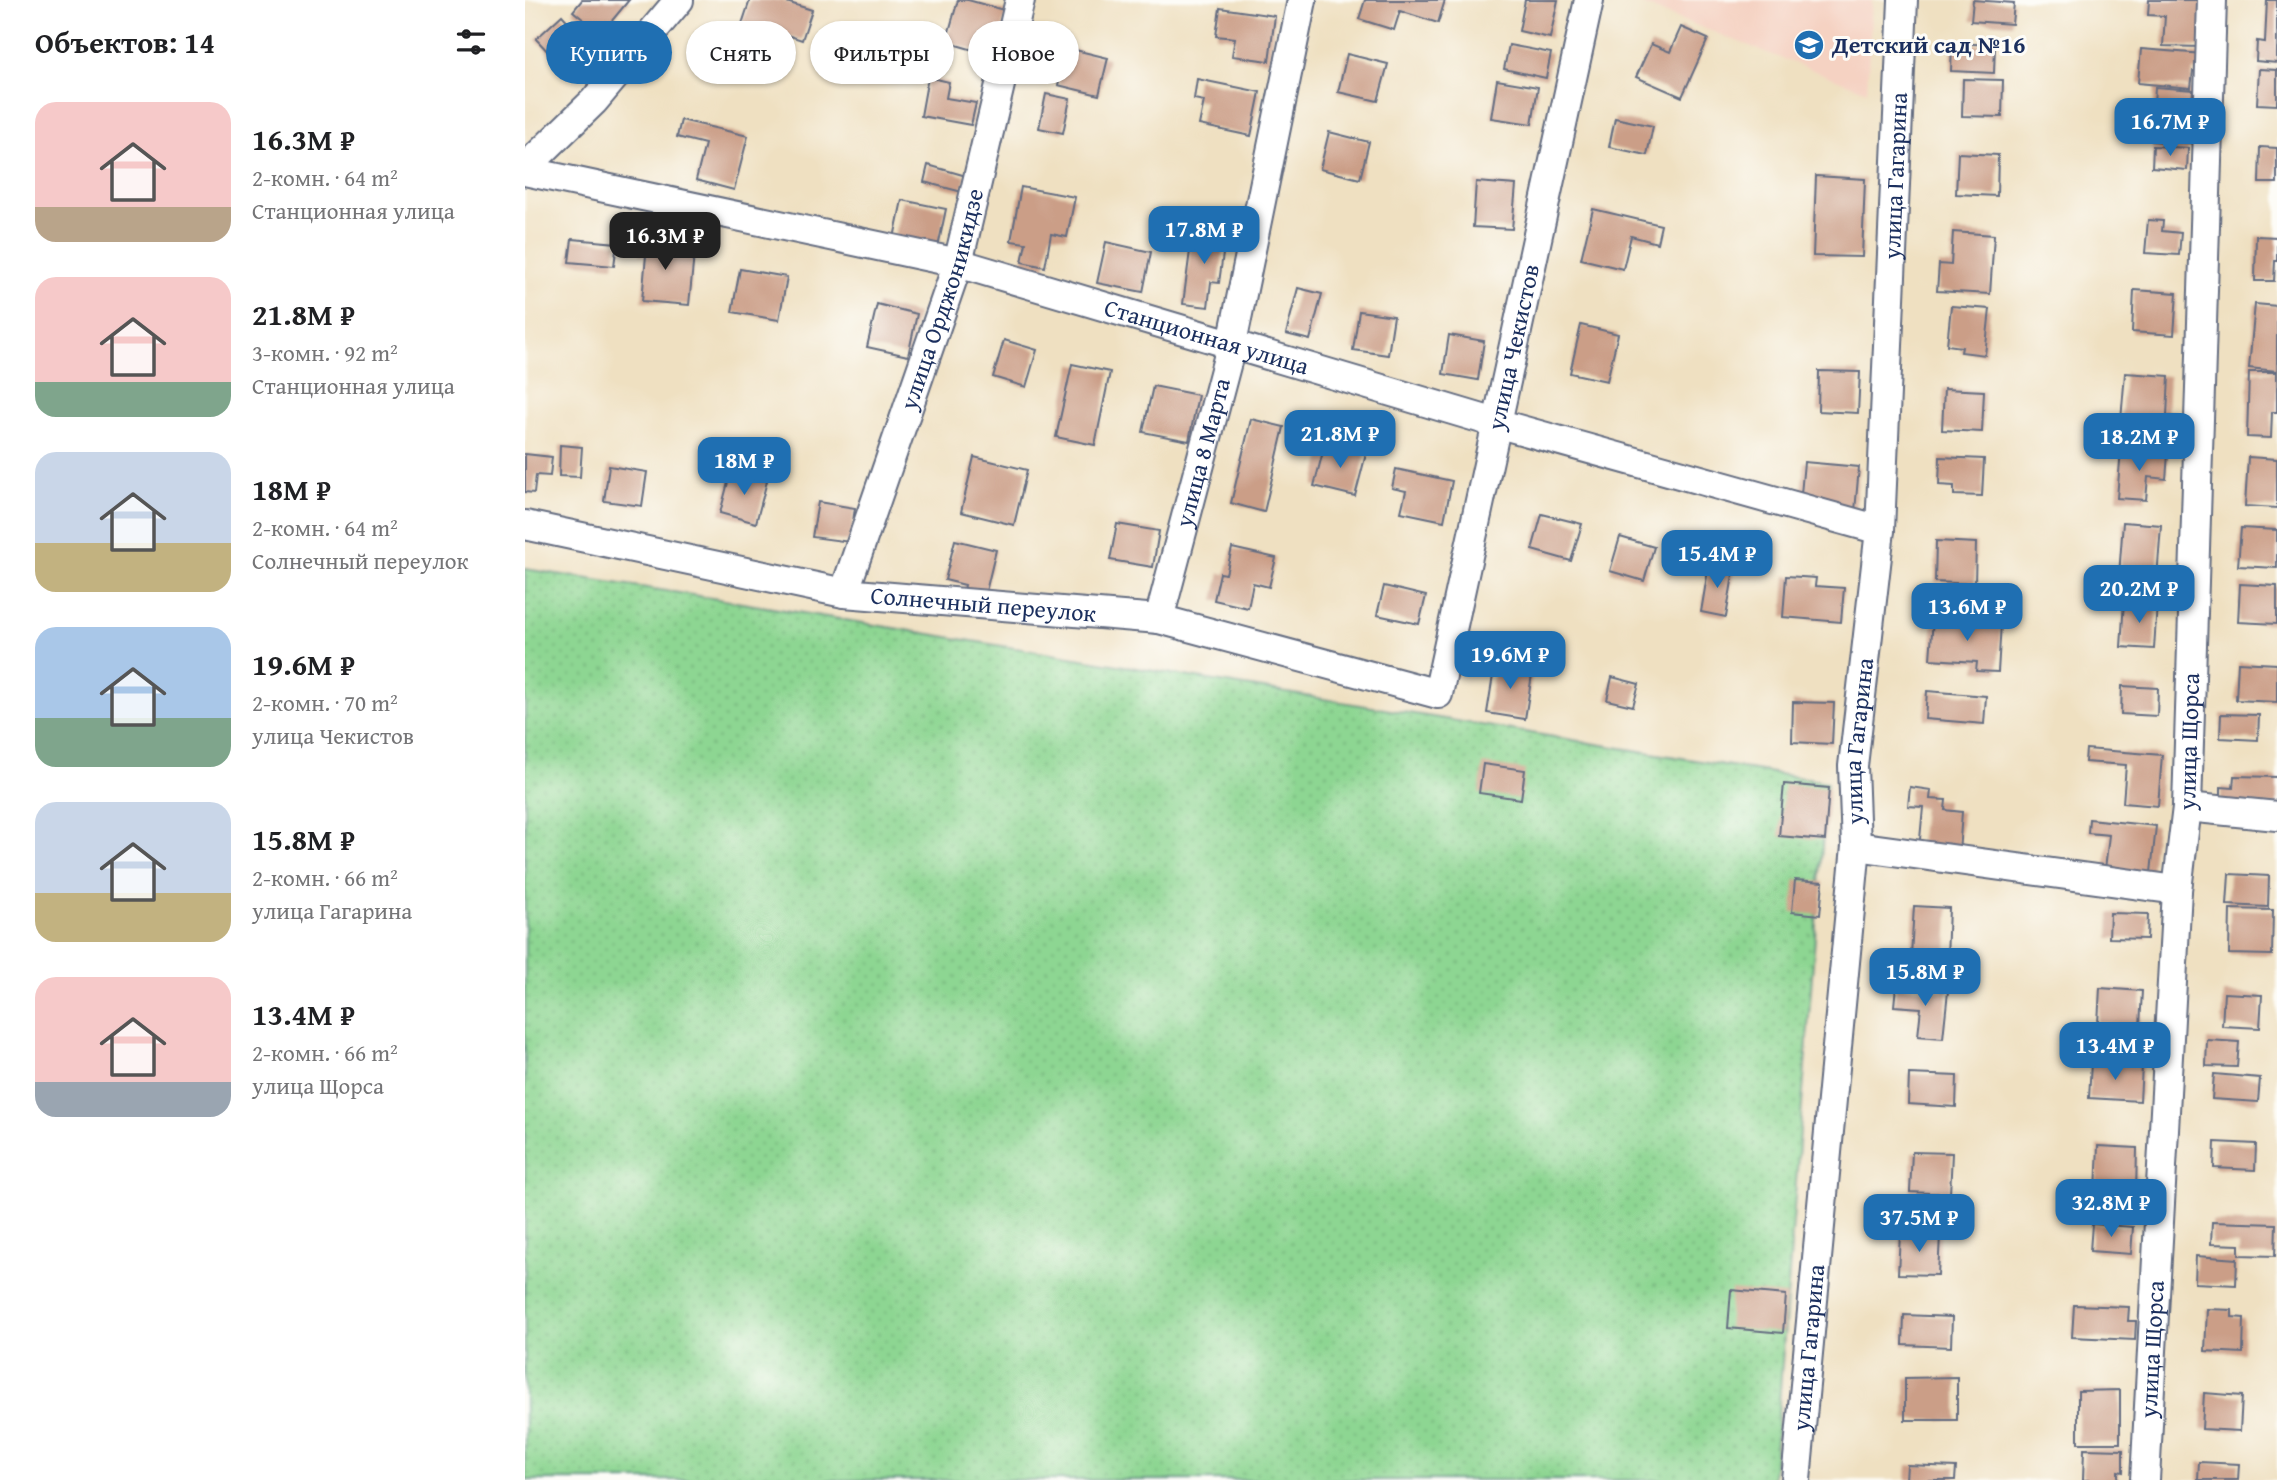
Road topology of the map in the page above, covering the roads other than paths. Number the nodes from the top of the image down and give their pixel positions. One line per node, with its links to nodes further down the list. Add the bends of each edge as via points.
1 (679, 0): 7 (street, via 594,101)
2 (1020, 0): 8 (street, улица Орджоникидзе)
3 (1302, 0): 9 (street, улица 8 Марта)
4 (1589, 0): 10 (street, улица Чекистов)
5 (1903, 0): 12 (street, улица Гагарина)
6 (2212, 0): 16 (street, улица Щорса)
7 (525, 169): 8 (street, Станционная улица)
8 (958, 263): 9 (street, Станционная улица); 13 (street, улица Орджоникидзе)
9 (1232, 344): 10 (street, Станционная улица); 14 (street, улица 8 Марта)
10 (1496, 423): 12 (street, Станционная улица); 15 (street, улица Чекистов)
11 (525, 525): 13 (street, Солнечный переулок)
12 (1880, 530): 18 (street, улица Гагарина, via 1853,766)
13 (843, 593): 14 (street, Солнечный переулок)
14 (1159, 619): 15 (street, Солнечный переулок)
15 (1438, 694)
16 (2187, 807): 17 (street); 19 (street, улица Щорса)
17 (2277, 816)
18 (1856, 846): 19 (street); 20 (street, улица Гагарина)
19 (2177, 890): 21 (street, улица Щорса)
20 (1796, 1480)
21 (2145, 1480)

